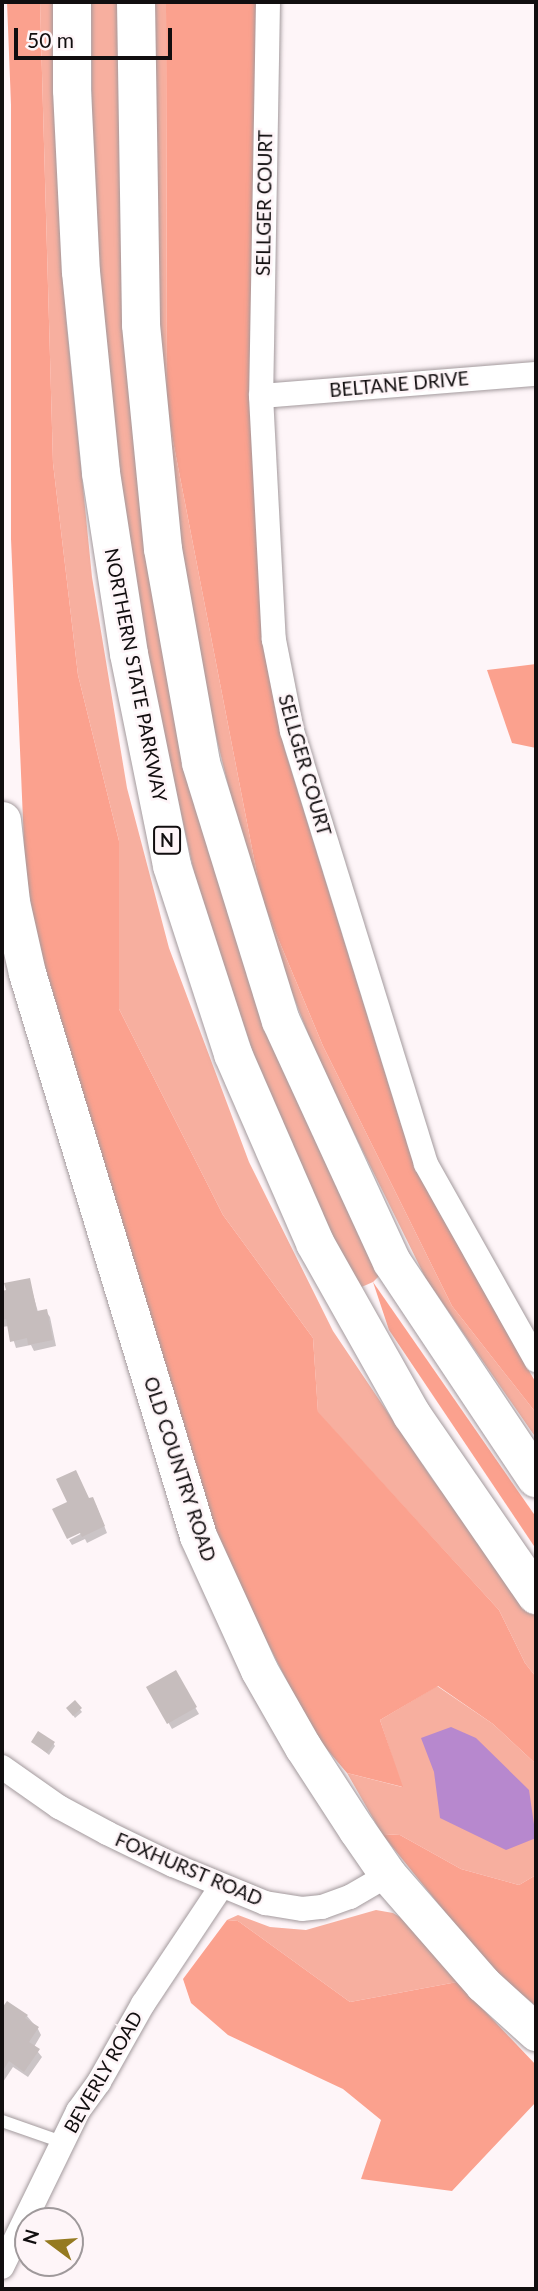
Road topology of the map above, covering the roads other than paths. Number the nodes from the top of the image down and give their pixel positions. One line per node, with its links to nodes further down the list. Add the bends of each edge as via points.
1 (72, 2): 9 (highway, NORTHERN STATE PARKWAY / N, via 80,272 102,473 129,654 172,866 233,1054 315,1243 412,1415)
2 (136, 2): 8 (highway, via 141,325 163,548 201,763 281,1021 392,1262)
3 (268, 2): 5 (street, SELLGER COURT)
4 (536, 374): 5 (street, BELTANE DRIVE)
5 (261, 396): 7 (street, SELLGER COURT, via 274,640 292,731 426,1164)
6 (2, 820): 11 (main road, OLD COUNTRY ROAD, via 11,902 27,973 198,1536 259,1670 303,1747)
7 (536, 1360)
8 (536, 1478)
9 (536, 1595)
10 (2, 1766): 12 (street, FOXHURST ROAD, via 107,1833)
11 (388, 1875): 12 (street, FOXHURST ROAD, via 350,1897 302,1909 265,1903); 13 (main road, OLD COUNTRY ROAD, via 483,1984)
12 (222, 1887): 15 (street, BEVERLY ROAD, via 143,2004)
13 (536, 2032)
14 (2, 2122): 15 (lane)
15 (62, 2143): 16 (street, BEVERLY ROAD)
16 (2, 2267)

